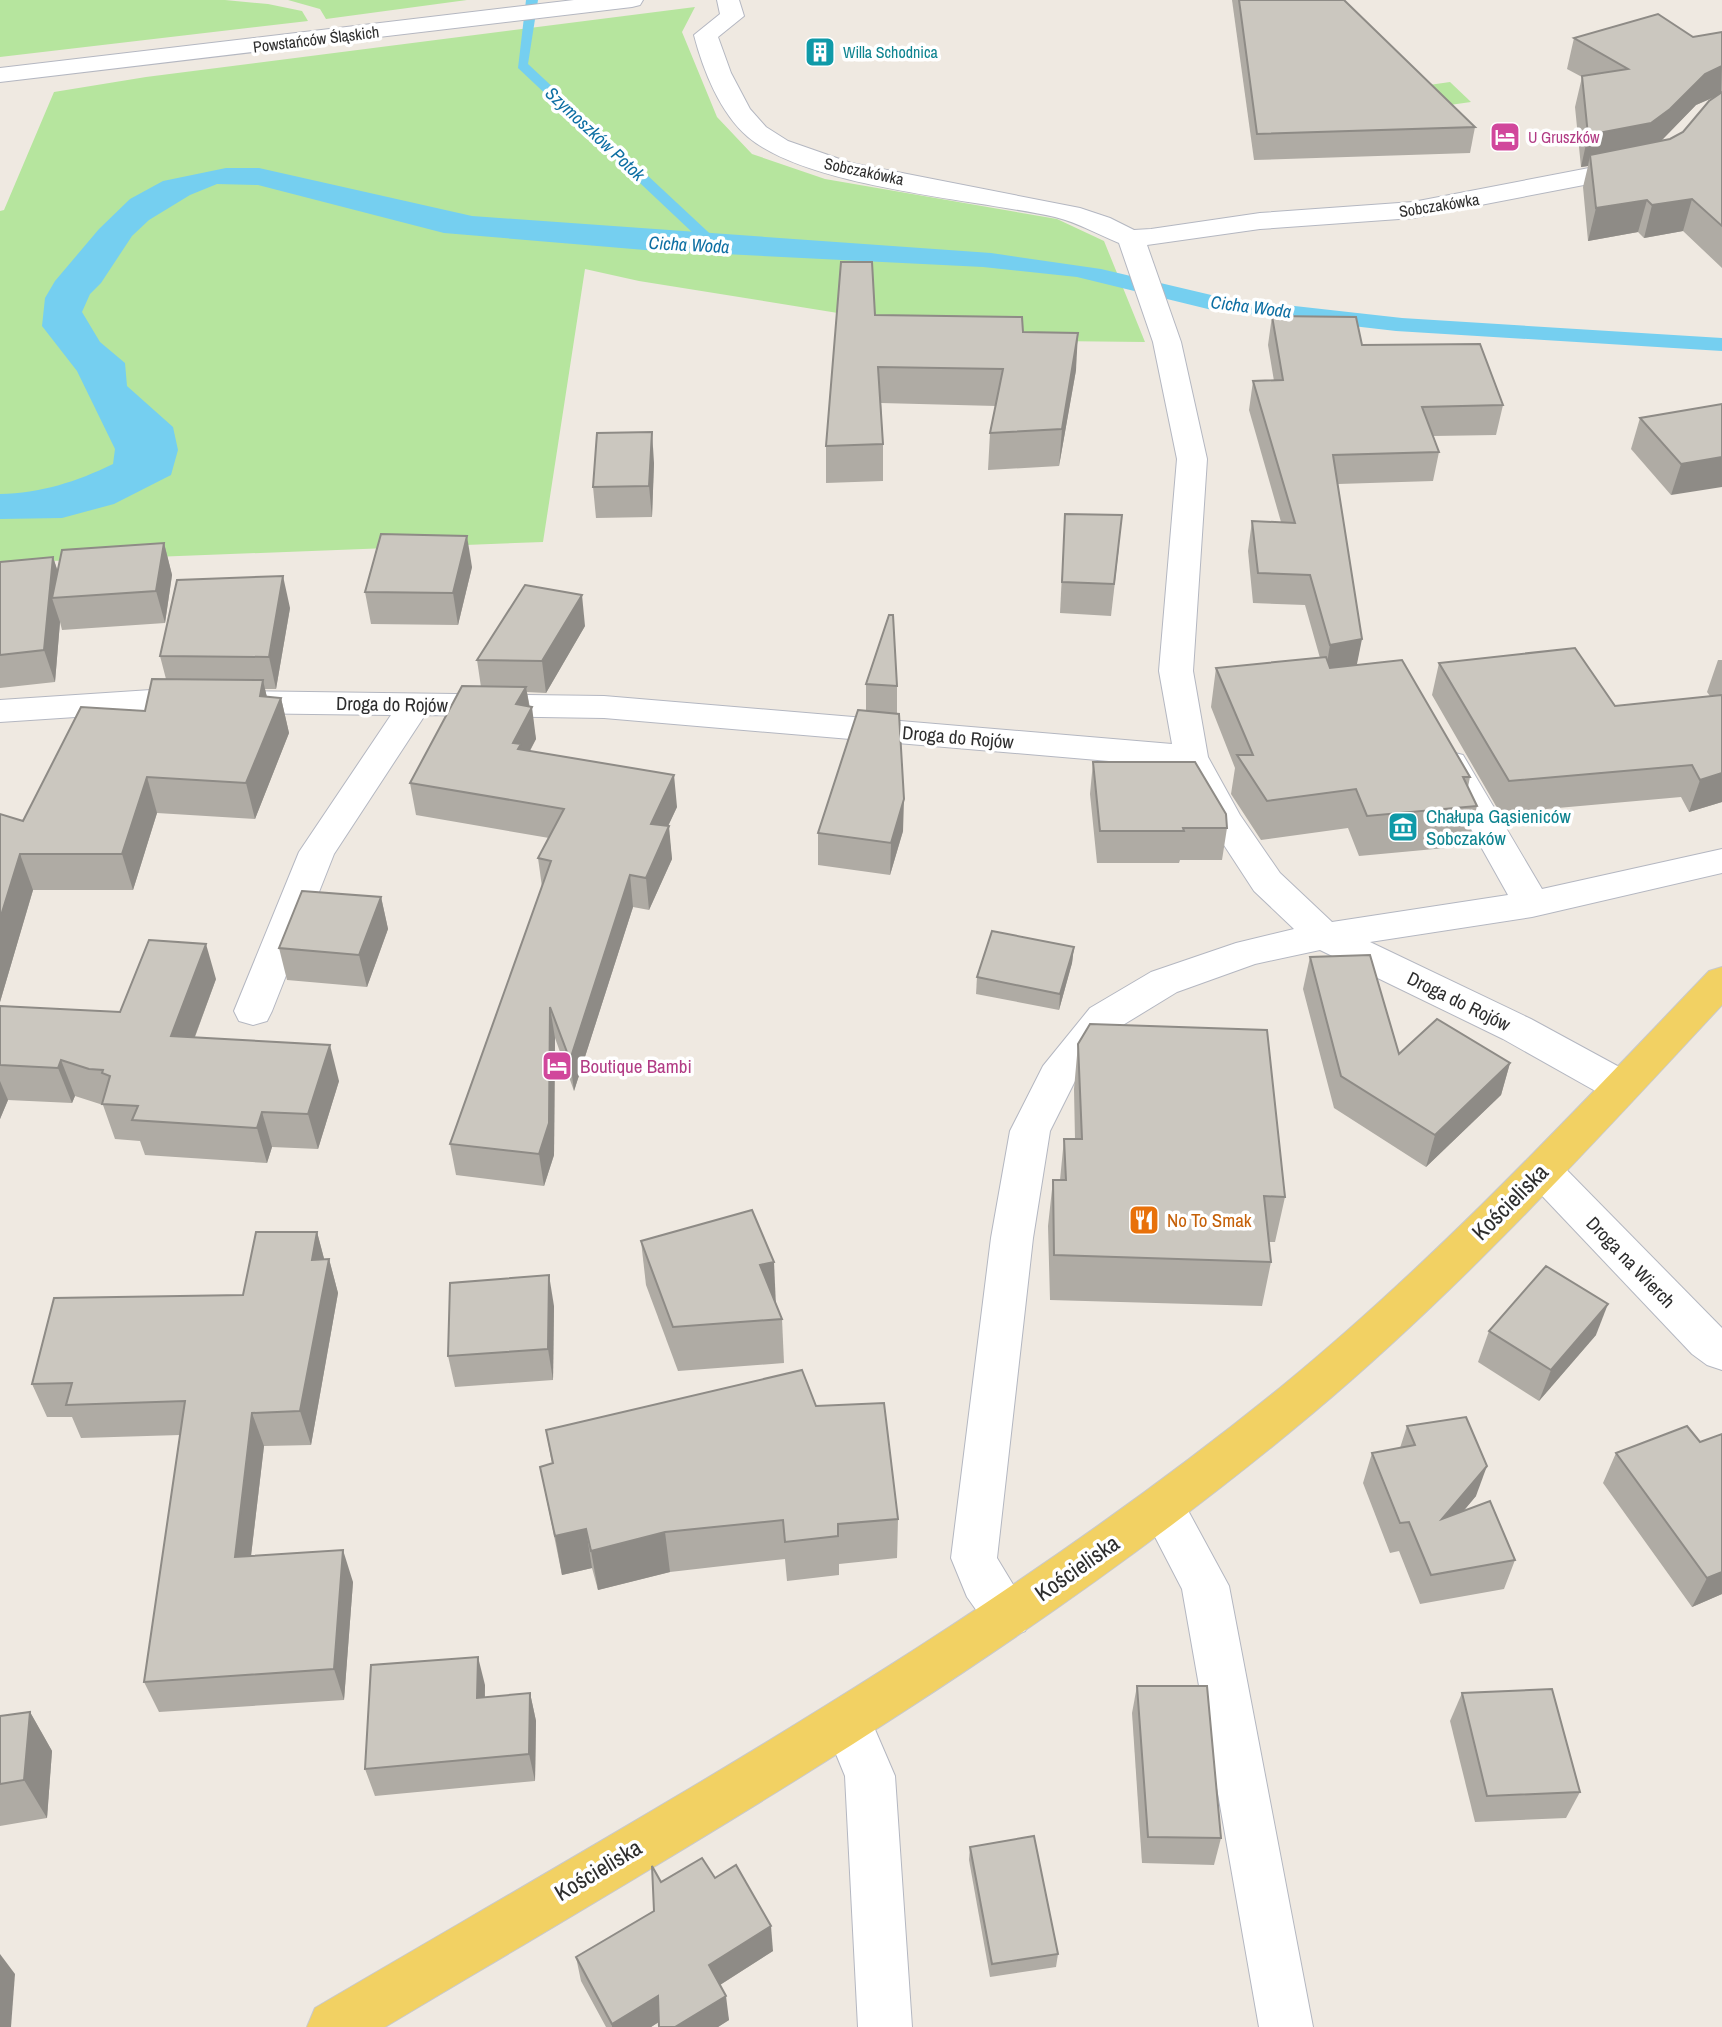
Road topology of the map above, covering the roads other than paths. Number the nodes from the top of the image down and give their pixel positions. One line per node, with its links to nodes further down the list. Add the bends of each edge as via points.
1 (632, 0): 3 (street, Powstańców Śląskich)
2 (728, 0): 5 (street, Sobczakówka, via 732,16 706,35 710,54 758,134 794,154 870,175 1090,217)
3 (0, 75)
4 (1664, 157): 5 (street, Sobczakówka, via 1448,205 1258,221)
5 (1134, 248): 9 (street, via 1167,342 1192,459 1176,671)
6 (416, 704): 7 (street, Droga do Rojów, via 151,701); 9 (street, Droga do Rojów, via 604,707); 14 (street, via 317,852)
7 (0, 711)
8 (1437, 739): 11 (street)
9 (1191, 757): 12 (street, Droga do Rojów, via 1267,882)
10 (1722, 862): 11 (street)
11 (1532, 904): 12 (street)
12 (1324, 936): 15 (street, Droga do Rojów, via 1517,1029); 19 (street, via 1249,952 1164,982 1104,1018 1063,1066 1030,1131 1012,1238 974,1558 984,1582)
13 (1722, 981): 15 (main road, Kościeliska)
14 (253, 1011)
15 (1620, 1086): 16 (main road, Kościeliska)
16 (1542, 1170): 17 (street, Droga na Wierch); 18 (main road, Kościeliska, via 1364,1342 1297,1401)
17 (1722, 1352)
18 (1162, 1506): 19 (main road, Kościeliska); 23 (street, via 1205,1586)
19 (1008, 1616): 20 (main road, Kościeliska)
20 (847, 1720): 21 (main road, Kościeliska); 22 (street, via 870,1776)
21 (334, 2027)
22 (885, 2027)
23 (1286, 2027)

